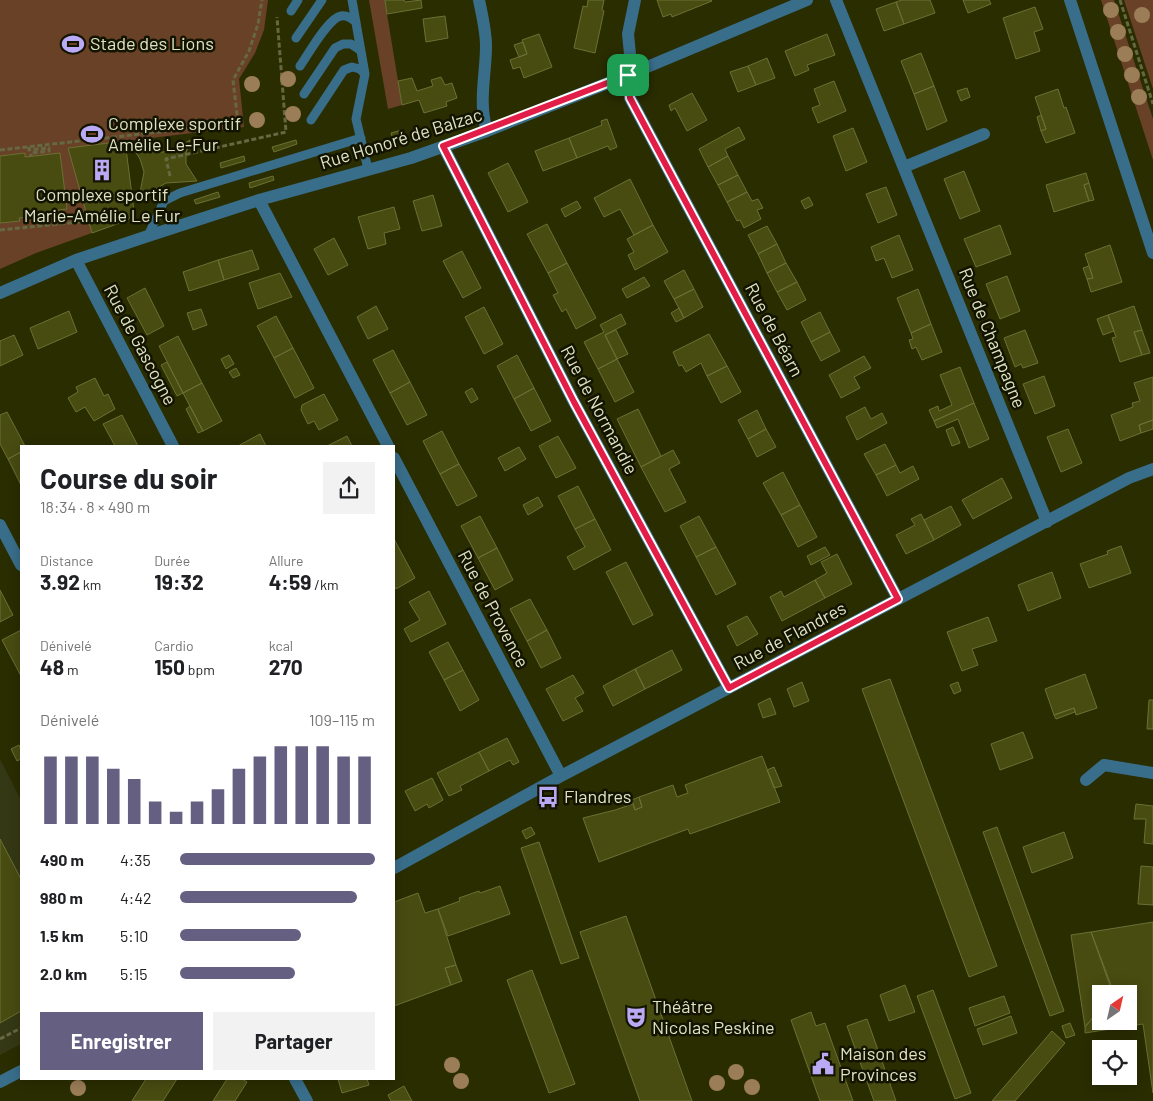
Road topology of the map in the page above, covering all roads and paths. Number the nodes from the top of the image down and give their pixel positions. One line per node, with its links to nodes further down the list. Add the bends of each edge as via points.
1 (262, 0): 26 (path, via 249,51 233,80 238,123)
2 (298, 0): 12 (lane)
3 (322, 0): 14 (lane)
4 (352, 0): 13 (lane)
5 (480, 0): 22 (street, via 486,44 483,119)
6 (635, 0): 18 (street, Rue de Béarn, via 628,34 631,64)
7 (807, 0): 18 (street, Rue Honoré de Balzac)
8 (836, 0): 29 (street, Rue de Champagne)
9 (1070, 0): 38 (street)
10 (1120, 0): 20 (path)
11 (276, 9): 31 (path, via 286,132 166,159)
12 (291, 11)
13 (356, 22): 15 (lane); 16 (lane, via 347,16 339,16 331,22)
14 (296, 38)
15 (360, 50): 17 (lane); 19 (lane, via 351,44 335,48)
16 (300, 66)
17 (364, 74): 21 (lane, via 352,67 344,70); 24 (lane, via 356,119)
18 (628, 75): 22 (street, Rue Honoré de Balzac); 48 (street, Rue de Béarn, via 630,98)
19 (304, 94)
20 (1153, 104)
21 (311, 120)
22 (487, 131): 25 (street, Rue Honoré de Balzac)
23 (984, 134): 29 (street)
24 (361, 138): 30 (lane); 37 (lane, via 180,193 164,201)
25 (443, 146): 30 (street, Rue Honoré de Balzac); 49 (street, Rue de Normandie, via 574,402)
26 (29, 147): 27 (path); 28 (path, via 29,150 49,148 49,151 31,153)
27 (0, 150)
28 (31, 156)
29 (904, 167): 45 (street, Rue de Champagne)
30 (368, 169): 32 (street, Rue Honoré de Balzac)
31 (170, 176)
32 (259, 200): 37 (street, Rue Honoré de Balzac); 42 (street)
33 (38, 212): 35 (path)
34 (89, 221): 35 (path)
35 (39, 226): 36 (path)
36 (0, 230)
37 (148, 236): 39 (street, Rue Honoré de Balzac)
38 (1153, 253)
39 (76, 260): 40 (street, Rue Honoré de Balzac); 41 (street, Rue de Gascogne)
40 (0, 293)
41 (173, 445)
42 (387, 445)
43 (395, 460): 51 (street, Rue de Provence)
44 (1153, 469): 45 (street, Rue de Flandres, via 1129,478)
45 (1047, 522): 48 (street, Rue de Flandres)
46 (0, 525): 47 (street)
47 (20, 563)
48 (898, 599): 49 (street, Rue de Flandres)
49 (729, 688): 51 (street, Rue de Flandres)
50 (1153, 773): 52 (street, via 1104,765)
51 (561, 776): 53 (street, Rue de Flandres)
52 (1086, 780)
53 (395, 867)
54 (20, 1029): 55 (path)
55 (0, 1039)
56 (20, 1072): 58 (street)
57 (296, 1080): 59 (street)
58 (0, 1082)
59 (307, 1101)

